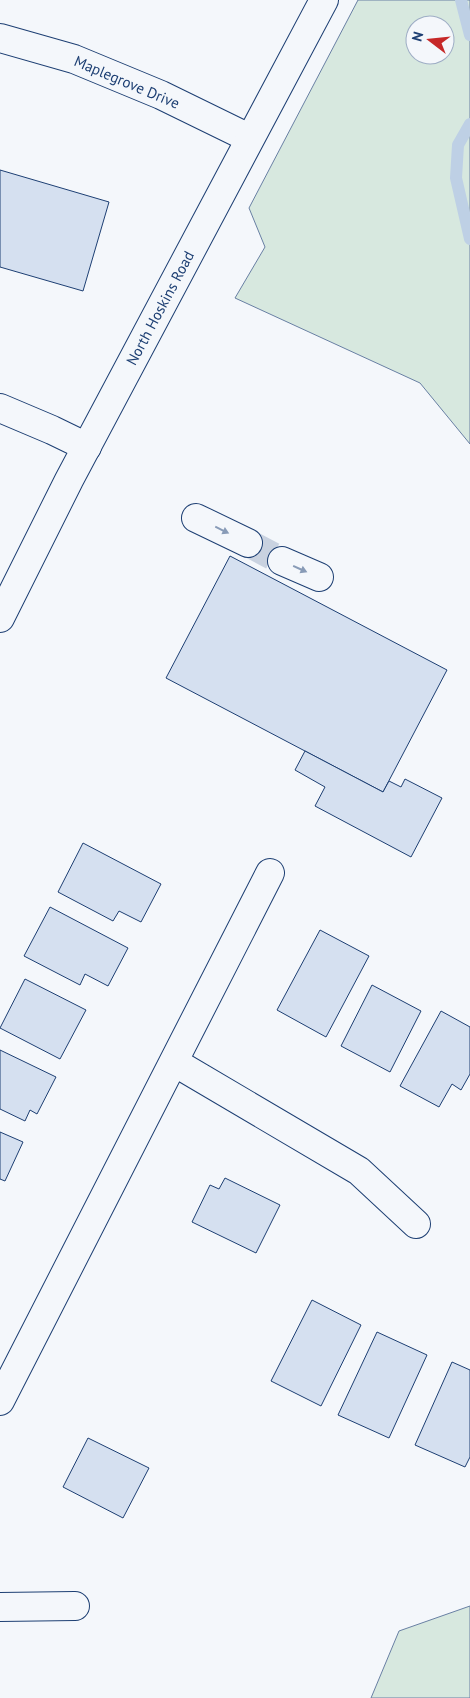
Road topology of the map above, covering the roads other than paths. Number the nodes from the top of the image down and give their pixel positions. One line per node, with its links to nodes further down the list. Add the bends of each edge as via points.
1 (324, 0): 3 (street, North Hoskins Road)
2 (0, 38): 3 (street, Maplegrove Drive, via 74,59 161,95)
3 (249, 138): 5 (street, North Hoskins Road)
4 (0, 408): 5 (street)
5 (86, 448): 10 (street, North Hoskins Road)
6 (196, 518): 7 (street, one-way to 7)
7 (248, 543)
8 (282, 561): 9 (street, one-way to 9)
9 (319, 577)
10 (0, 618)
11 (270, 873): 12 (street)
12 (174, 1062): 13 (street, via 359,1171); 14 (street)
13 (416, 1224)
14 (0, 1401)
15 (74, 1606): 16 (street)
16 (0, 1607)

